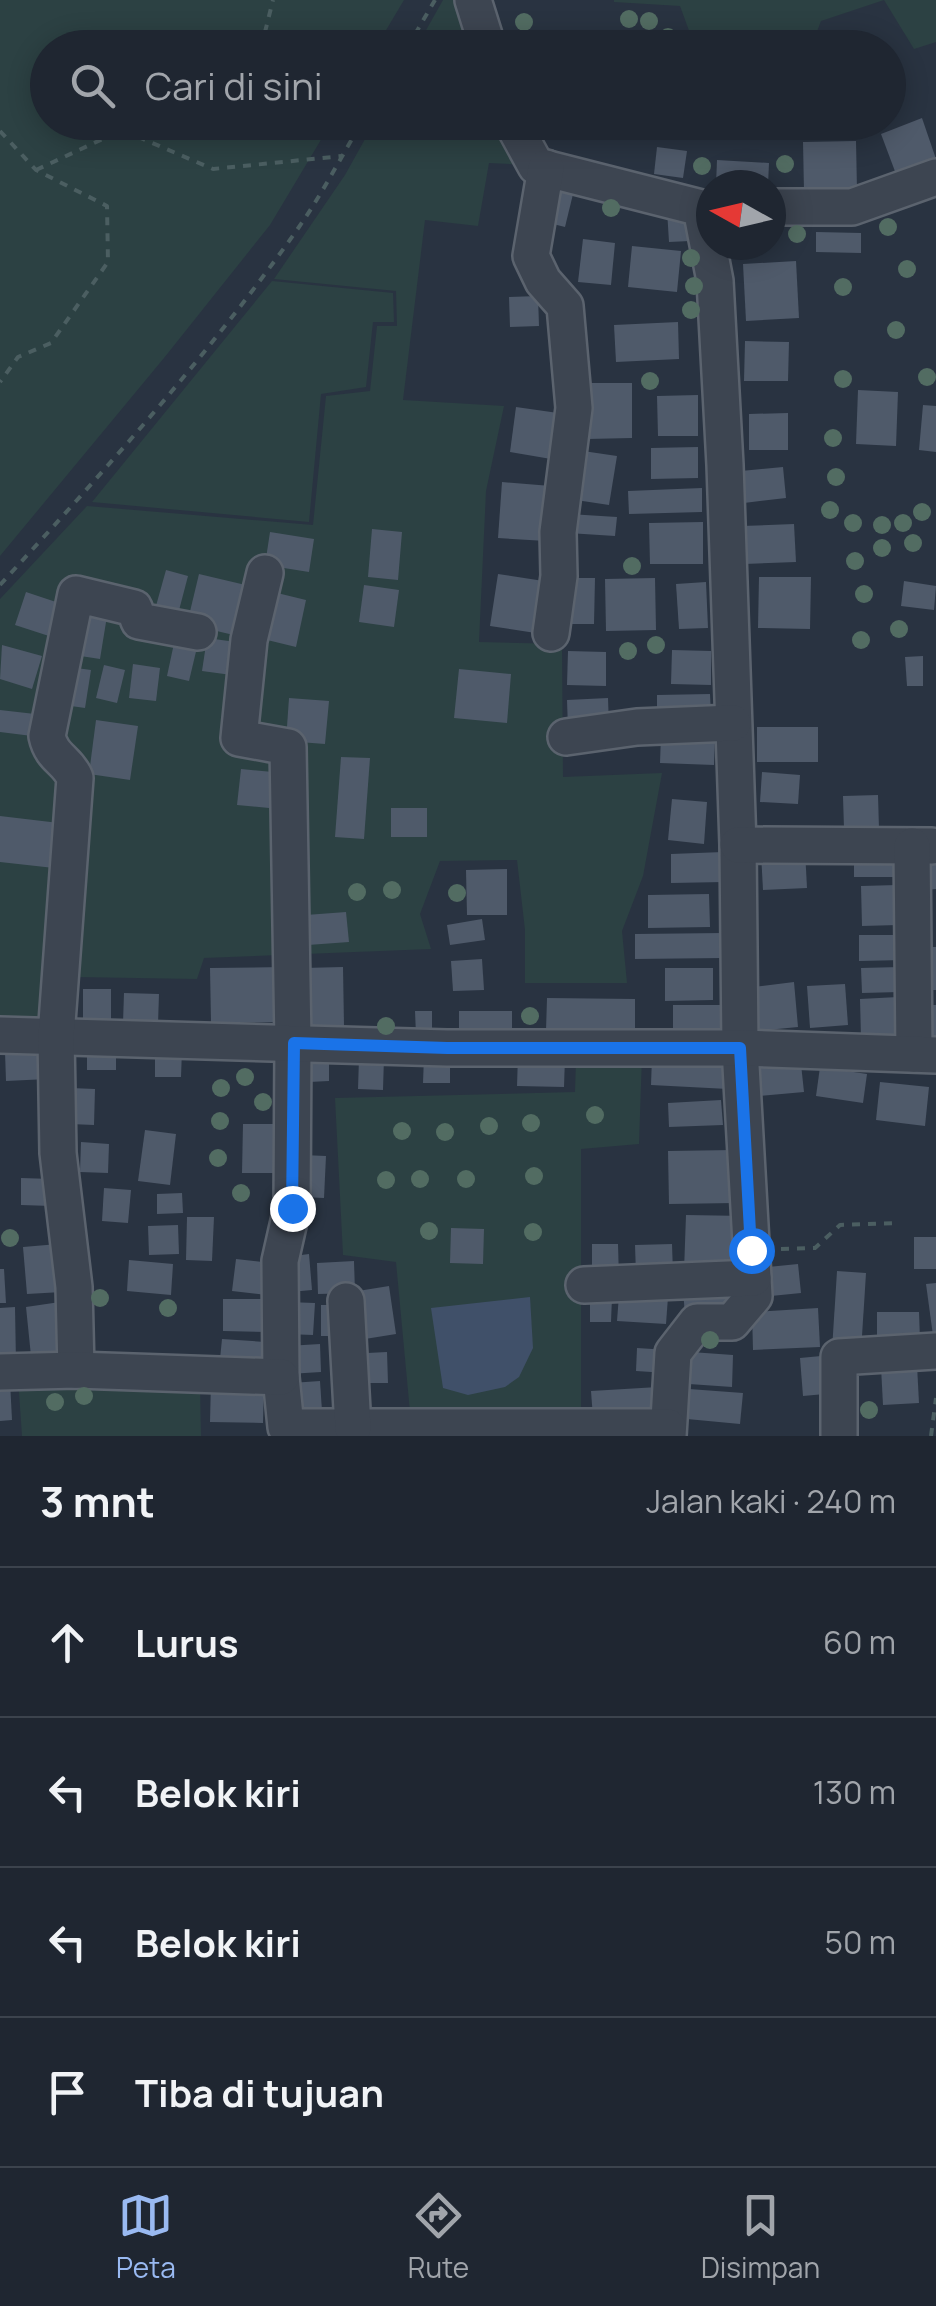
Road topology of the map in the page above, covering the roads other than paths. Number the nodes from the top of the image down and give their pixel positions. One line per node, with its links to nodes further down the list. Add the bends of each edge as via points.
1 (472, 0): 2 (street)
2 (482, 30)
3 (522, 140): 4 (street, via 536,166)
4 (546, 168): 6 (street); 11 (street, via 531,256 565,306 574,408)
5 (936, 177): 7 (street, via 852,208)
6 (696, 206)
7 (786, 207)
8 (712, 260): 12 (street)
9 (264, 574): 18 (street, via 239,738 288,747)
10 (198, 632): 17 (street, via 139,621 134,608 76,594 47,736 75,778)
11 (551, 633)
12 (733, 723): 13 (street); 14 (street)
13 (566, 737)
14 (738, 845): 15 (street); 19 (street)
15 (924, 846): 20 (street)
16 (0, 1035): 17 (street)
17 (56, 1036): 18 (street); 25 (street)
18 (294, 1043): 19 (street); 27 (street)
19 (740, 1048): 20 (street); 21 (street)
20 (925, 1054)
21 (752, 1264): 22 (street); 29 (street, via 754,1296 732,1322 696,1322 673,1353)
22 (584, 1284)
23 (346, 1301): 28 (street)
24 (936, 1351): 30 (street, via 839,1358)
25 (76, 1370): 26 (street); 27 (street)
26 (0, 1372)
27 (280, 1377): 28 (street, via 286,1427)
28 (353, 1428): 29 (street)
29 (668, 1432)
30 (840, 1436)

